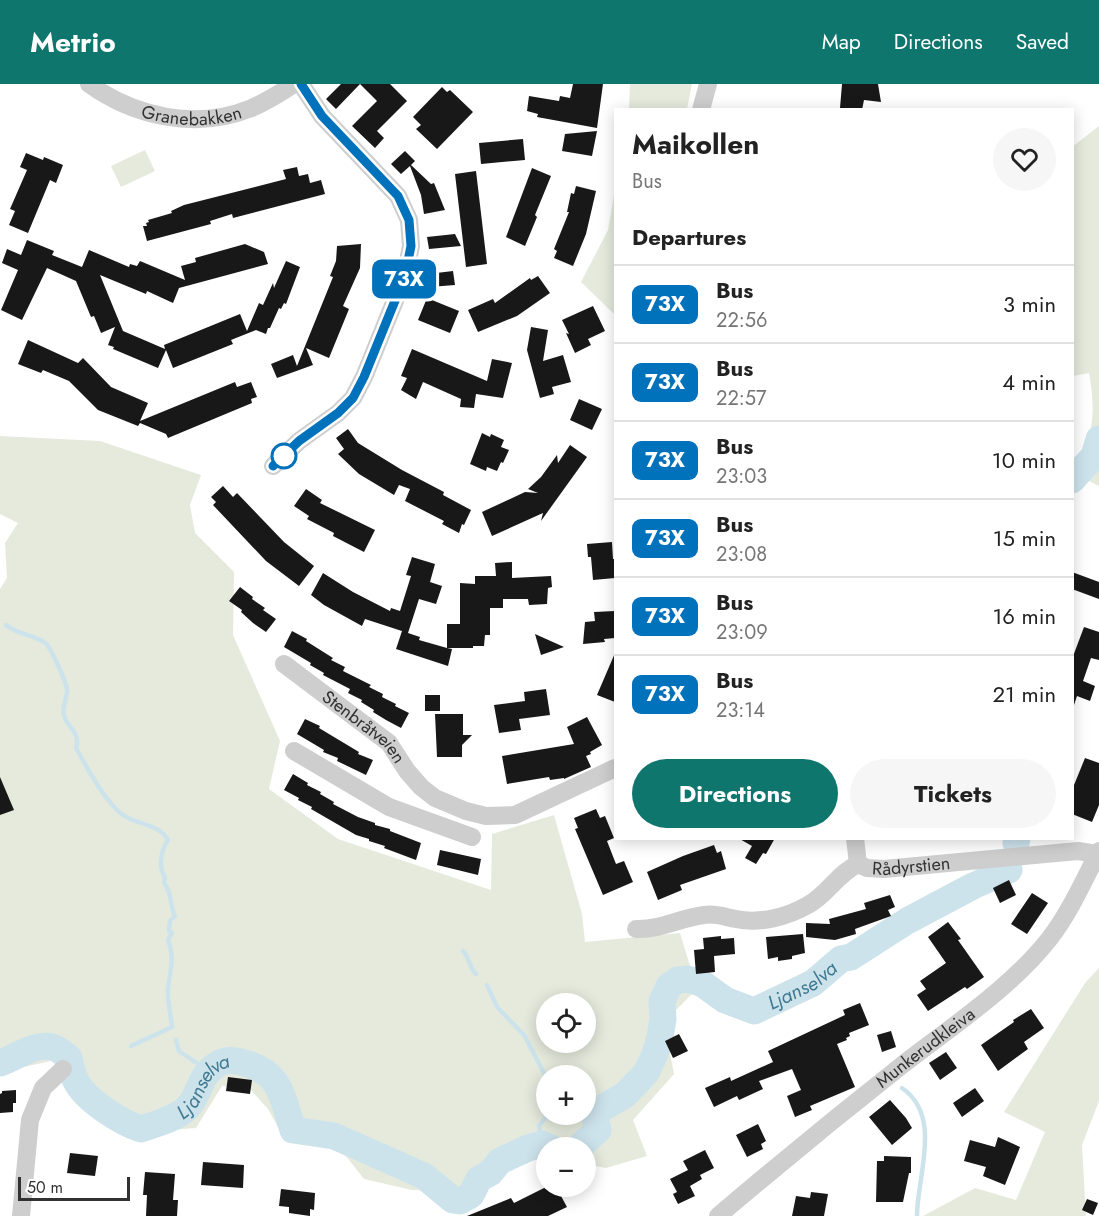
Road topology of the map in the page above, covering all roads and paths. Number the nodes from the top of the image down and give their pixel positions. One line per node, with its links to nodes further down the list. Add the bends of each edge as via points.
1 (89, 84): 2 (street, Granebakken, via 124,105 179,119 248,110)
2 (294, 84)
3 (302, 84): 6 (street, via 322,116 398,196 409,220 411,246 405,276 353,398)
4 (708, 84): 5 (street)
5 (702, 108)
6 (273, 466)
7 (284, 664): 10 (street, Stenbråtveien, via 389,743 407,771)
8 (294, 751): 11 (street, via 389,807)
9 (614, 768): 10 (street, Stenbråtveien, via 515,815 486,816)
10 (435, 798): 11 (street)
11 (424, 820): 12 (street)
12 (472, 837)
13 (855, 840): 15 (street)
14 (1098, 852): 15 (street, Rådyrstien, via 884,869); 19 (street, Munkerudkleiva, via 1067,912 1023,968 822,1127)
15 (858, 864): 16 (street, Rådyrstien, via 816,900 777,918 746,921 706,914)
16 (636, 929)
17 (63, 1069): 18 (street, via 42,1088 30,1120)
18 (21, 1216)
19 (718, 1216)

